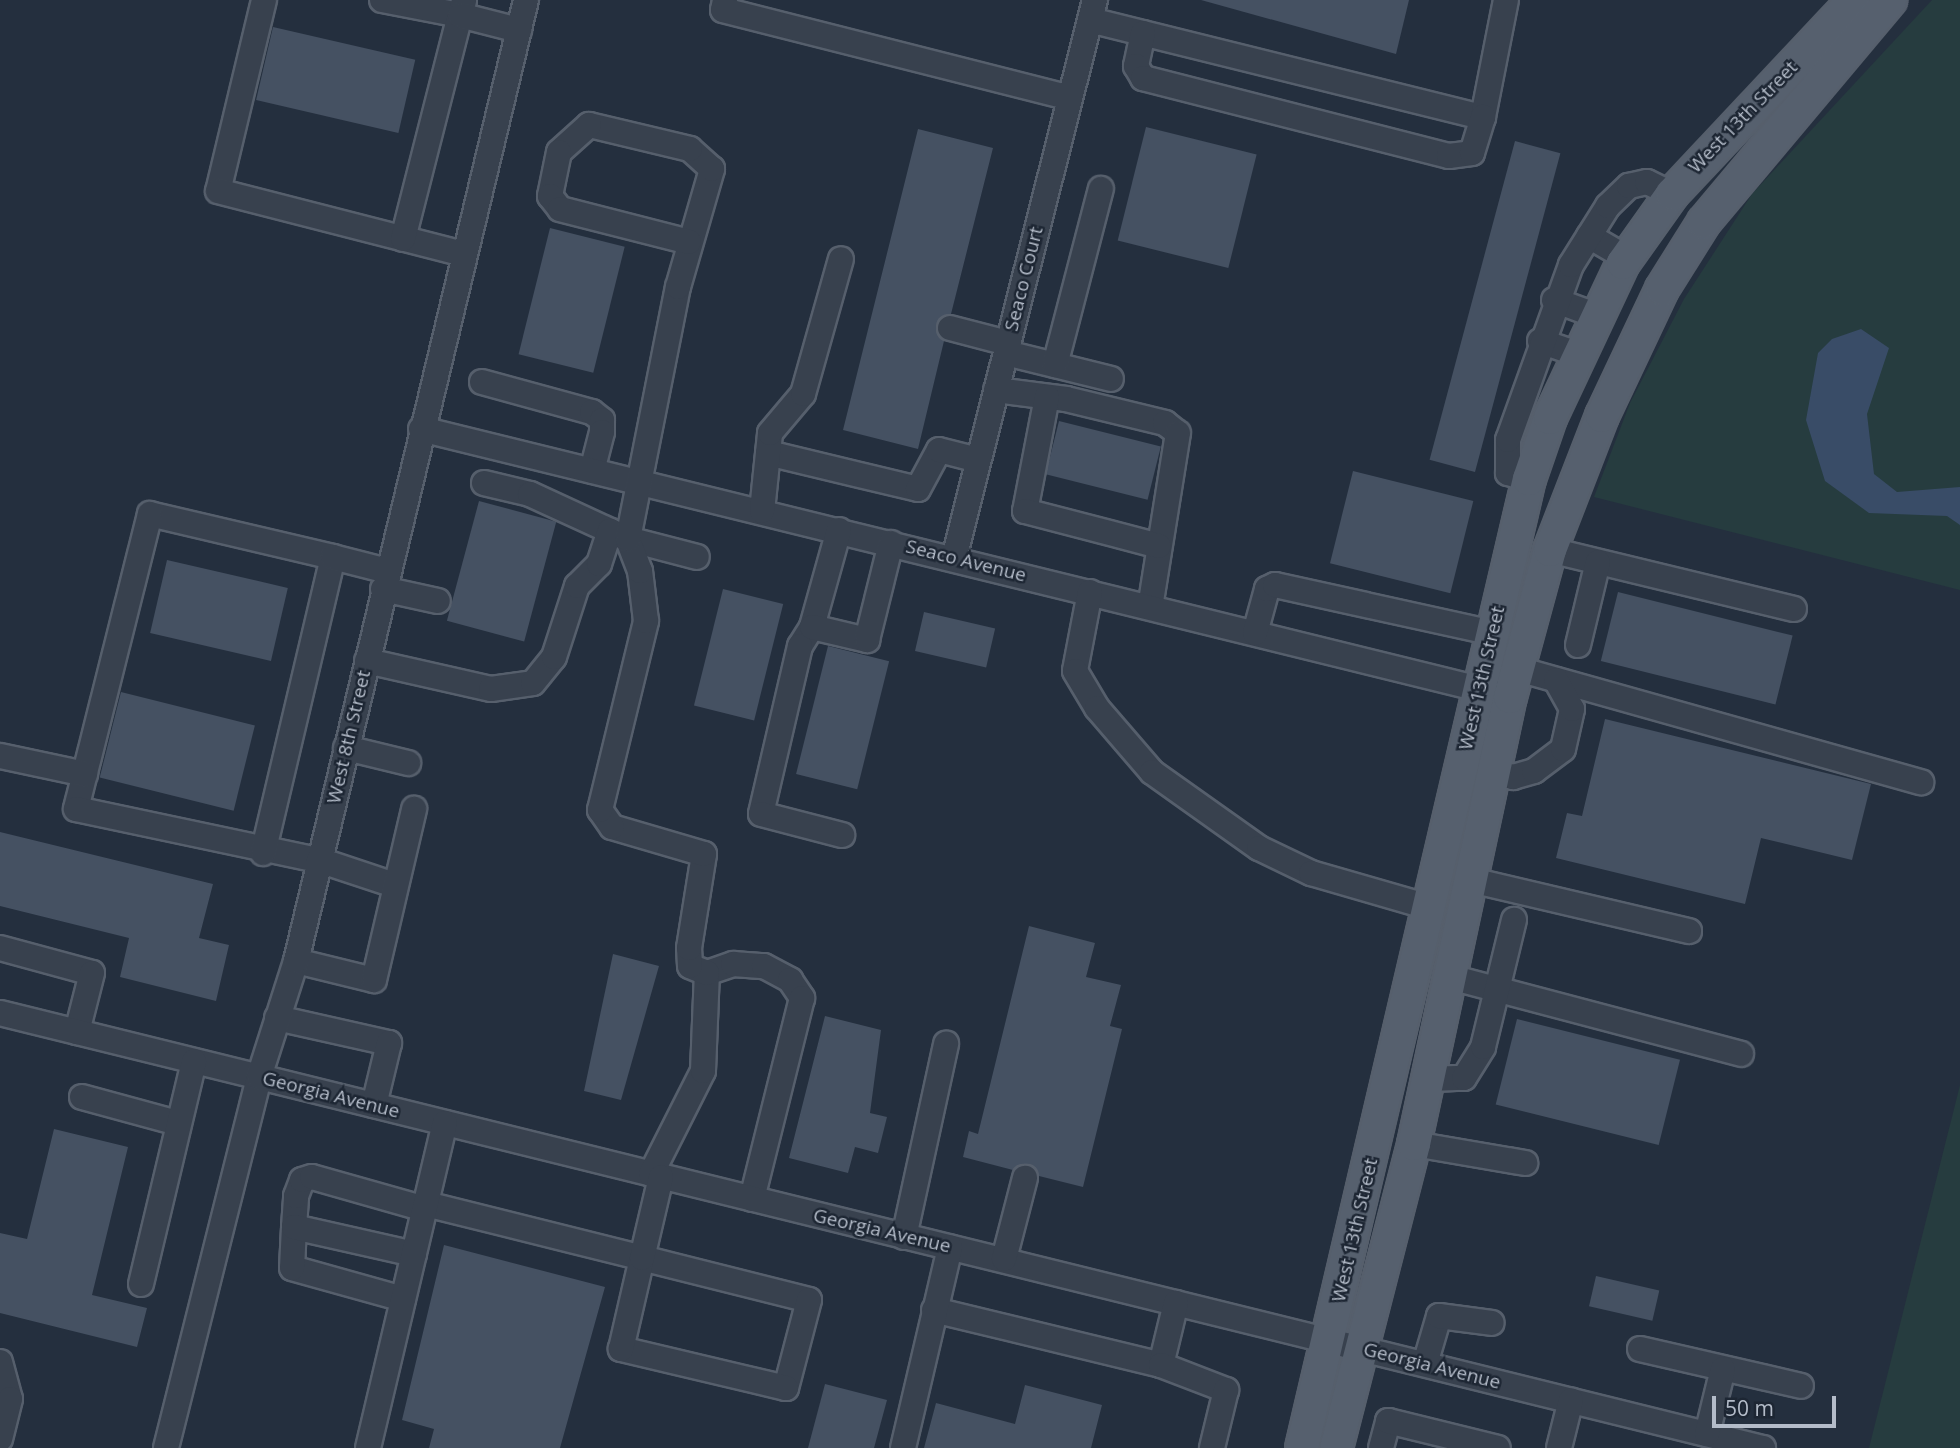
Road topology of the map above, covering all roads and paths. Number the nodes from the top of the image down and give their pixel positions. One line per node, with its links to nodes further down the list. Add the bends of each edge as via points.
1 (264, 0): 17 (street, via 218,191)
2 (383, 0): 8 (street)
3 (526, 0): 10 (street, West 8th Street)
4 (725, 0): 12 (street, via 723,10)
5 (1506, 0): 13 (street)
6 (1854, 0): 15 (main road, West 13th Street)
7 (1890, 0): 47 (main road, West 13th Street, via 1712,212 1661,289 1620,369)
8 (462, 7): 10 (street); 17 (street)
9 (1092, 10): 11 (street); 12 (street, Seaco Court)
10 (519, 30): 19 (street, West 8th Street)
11 (1143, 33): 13 (street); 13 (street, via 1136,66 1143,78 1449,156 1472,152)
12 (1070, 98): 26 (street, Seaco Court)
13 (1483, 117)
14 (1101, 189): 28 (street)
15 (1672, 194): 16 (street, via 1647,182 1629,186); 20 (main road, West 13th Street)
16 (1589, 236): 20 (street); 22 (street)
17 (403, 239): 19 (street)
18 (689, 242): 18 (street, via 712,169 707,158 589,125 559,152 550,196 560,209); 41 (street)
19 (464, 254): 35 (street, West 8th Street)
20 (1627, 258): 23 (main road, West 13th Street)
21 (841, 260): 36 (street, via 803,394 774,426)
22 (1554, 300): 23 (street); 25 (street)
23 (1595, 315): 27 (main road, West 13th Street)
24 (950, 328): 26 (street)
25 (1540, 341): 27 (street); 33 (street)
26 (1007, 348): 28 (street); 31 (street, Seaco Court)
27 (1575, 353): 34 (main road, West 13th Street)
28 (1055, 365): 29 (street)
29 (1111, 379)
30 (482, 382): 38 (street, via 592,412 603,420)
31 (996, 390): 32 (street); 37 (street, Seaco Court)
32 (1047, 397): 46 (street, via 1165,423 1178,433); 46 (street, via 1025,511)
33 (1517, 406): 34 (street); 39 (street, via 1504,463 1508,473)
34 (1550, 418): 39 (main road, West 13th Street)
35 (421, 429): 38 (street, Seaco Avenue); 52 (street, West 8th Street)
36 (768, 453): 37 (street, via 918,489 939,450); 42 (street)
37 (978, 460): 50 (street, Seaco Court)
38 (592, 471): 41 (street, Seaco Avenue)
39 (1529, 479): 59 (main road, West 13th Street)
40 (484, 483): 44 (street, via 530,494)
41 (642, 483): 42 (street, Seaco Avenue); 44 (street)
42 (762, 511): 43 (street, Seaco Avenue)
43 (839, 530): 45 (street, Seaco Avenue); 57 (street)
44 (619, 535): 49 (street); 61 (street, via 577,586 554,657 533,683 491,689); 82 (street, via 640,570 646,621 600,810 612,827 704,853 689,948 690,966)
45 (891, 542): 50 (street, Seaco Avenue); 57 (street, via 867,639)
46 (1159, 546): 55 (street)
47 (1550, 550): 51 (street); 63 (main road, West 13th Street)
48 (333, 557): 52 (street); 69 (street, via 150,514); 73 (street)
49 (697, 557)
50 (954, 558): 53 (street, Seaco Avenue)
51 (1598, 562): 56 (street); 60 (street)
52 (385, 580): 54 (street); 61 (street, West 8th Street)
53 (1090, 592): 55 (street, Seaco Avenue); 77 (street, via 1075,671 1097,708 1152,772 1259,848 1311,873)
54 (438, 601)
55 (1150, 607): 58 (street, Seaco Avenue)
56 (1794, 609)
57 (812, 627): 72 (street, via 800,646 761,814)
58 (1255, 633): 59 (street, via 1267,589 1275,585); 64 (street, Seaco Avenue)
59 (1493, 634): 64 (main road, West 13th Street)
60 (1578, 645)
61 (367, 661): 65 (street, West 8th Street)
62 (1556, 680): 63 (street, Seaco Avenue); 68 (street, via 1572,709 1563,749 1534,771 1513,777); 70 (street, Seaco Avenue)
63 (1514, 683): 64 (street, Seaco Avenue); 68 (main road, West 13th Street)
64 (1479, 689): 77 (main road, West 13th Street)
65 (346, 748): 67 (street); 74 (street, West 8th Street)
66 (0, 756): 69 (street)
67 (408, 762)
68 (1494, 772): 75 (main road, West 13th Street)
69 (85, 774): 73 (street, via 76,808)
70 (1922, 782)
71 (414, 809): 76 (street)
72 (842, 835)
73 (263, 853): 74 (street)
74 (319, 860): 76 (street); 81 (street, West 8th Street)
75 (1471, 880): 79 (street); 83 (main road, West 13th Street)
76 (394, 885): 81 (street, via 374,980)
77 (1429, 907): 114 (main road, West 13th Street)
78 (1514, 920): 84 (street)
79 (1689, 932)
80 (0, 948): 87 (street, via 92,973)
81 (296, 961): 86 (street, West 8th Street)
82 (707, 973): 99 (street, via 703,1071); 101 (street, via 733,964 764,966 790,980 802,998)
83 (1450, 977): 84 (street); 92 (main road, West 13th Street)
84 (1498, 989): 89 (street); 92 (street, via 1483,1047 1464,1078)
85 (0, 1013): 87 (street, Georgia Avenue)
86 (276, 1018): 91 (street, West 8th Street); 94 (street, via 389,1043)
87 (77, 1032): 90 (street, Georgia Avenue)
88 (946, 1044): 104 (street)
89 (1741, 1054)
90 (194, 1061): 91 (street, Georgia Avenue); 95 (street)
91 (259, 1077): 94 (street, Georgia Avenue); 126 (street, West 8th Street)
92 (1428, 1079): 97 (main road, West 13th Street)
93 (82, 1097): 95 (street)
94 (374, 1105): 96 (street, Georgia Avenue)
95 (178, 1123): 109 (street)
96 (445, 1123): 99 (street, Georgia Avenue); 102 (street)
97 (1414, 1144): 98 (street); 115 (main road, West 13th Street)
98 (1525, 1163)
99 (656, 1175): 101 (street, Georgia Avenue); 107 (street)
100 (1025, 1178): 108 (street)
101 (752, 1199): 104 (street, Georgia Avenue)
102 (425, 1206): 103 (street, via 312,1177 303,1180 296,1196); 106 (street); 107 (street)
103 (294, 1227): 106 (street); 110 (street, via 292,1268)
104 (904, 1237): 105 (street, Georgia Avenue)
105 (950, 1247): 108 (street, Georgia Avenue); 112 (street)
106 (414, 1254): 110 (street)
107 (642, 1258): 107 (street, via 621,1349 786,1388 809,1300)
108 (1004, 1259): 111 (street, Georgia Avenue)
109 (141, 1284)
110 (403, 1299): 127 (street)
111 (1177, 1303): 114 (street, Georgia Avenue); 119 (street)
112 (934, 1310): 119 (street); 128 (street)
113 (1492, 1323): 118 (street, via 1439,1316)
114 (1330, 1340): 115 (street, Georgia Avenue); 130 (main road, West 13th Street)
115 (1361, 1348): 118 (street, Georgia Avenue); 131 (main road, West 13th Street)
116 (1640, 1349): 120 (street)
117 (0, 1362): 124 (street, via 10,1399)
118 (1425, 1364): 122 (street, Georgia Avenue)
119 (1161, 1366): 129 (street, via 1226,1390)
120 (1723, 1369): 121 (street); 123 (street)
121 (1801, 1386)
122 (1571, 1400): 123 (street, Georgia Avenue); 134 (street)
123 (1707, 1434): 135 (street, Georgia Avenue)
124 (0, 1439)
125 (1444, 1442): 132 (street, via 1388,1421); 133 (street)
126 (166, 1448)
127 (368, 1448)
128 (903, 1448)
129 (1212, 1448)
130 (1302, 1448)
131 (1336, 1448)
132 (1381, 1448)
133 (1498, 1448)
134 (1559, 1448)
135 (1763, 1448)

